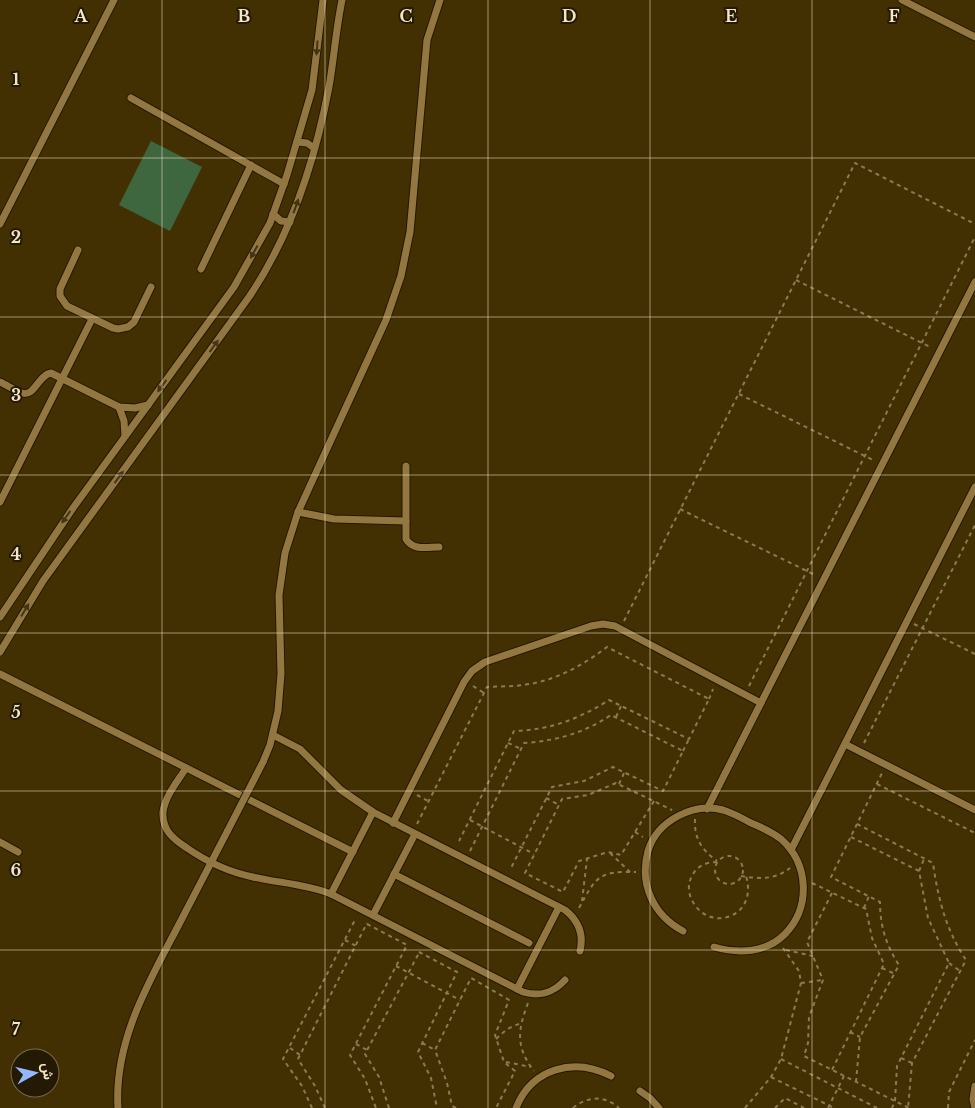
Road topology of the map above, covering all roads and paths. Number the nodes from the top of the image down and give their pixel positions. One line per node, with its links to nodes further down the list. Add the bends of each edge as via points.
1 (114, 0): 14 (lane)
2 (323, 0): 8 (lane, one-way to 8, via 312,90)
3 (342, 0): 9 (lane, via 328,88)
4 (440, 0): 37 (lane, via 427,40 410,232 401,276 386,320)
5 (902, 0): 6 (lane)
6 (975, 37)
7 (130, 98): 10 (lane)
8 (297, 142): 9 (lane); 11 (lane)
9 (314, 148): 13 (lane, one-way to 9)
10 (250, 165): 11 (lane); 18 (lane)
11 (284, 184): 12 (lane)
12 (273, 214): 13 (lane, via 280,221); 28 (lane, one-way to 28, via 234,287)
13 (290, 222): 47 (lane, one-way to 13, via 43,581 265,274)
14 (0, 224)
15 (975, 224): 19 (path, via 855,163)
16 (975, 237): 23 (path)
17 (78, 250): 22 (lane, via 62,283 60,296 67,306)
18 (201, 269)
19 (796, 280): 23 (path); 27 (path)
20 (975, 282): 24 (lane)
21 (151, 287): 22 (lane, via 134,322 128,327 118,330)
22 (92, 319): 25 (lane)
23 (922, 343): 24 (path); 31 (path)
24 (939, 352): 32 (lane)
25 (62, 378): 26 (lane, via 54,374 45,375 33,390 26,393); 29 (lane); 35 (lane)
26 (0, 382)
27 (739, 394): 31 (path); 36 (path)
28 (148, 405): 29 (lane); 30 (lane)
29 (119, 408): 30 (lane)
30 (125, 436): 43 (lane, one-way to 43)
31 (865, 456): 32 (path); 41 (path)
32 (882, 464): 42 (lane)
33 (406, 466): 38 (lane)
34 (975, 487): 44 (lane)
35 (1, 497)
36 (680, 509): 41 (path); 45 (path)
37 (298, 512): 38 (lane, via 334,519); 56 (lane, via 285,553 279,595 281,674)
38 (406, 521): 40 (lane, via 406,539 410,545)
39 (975, 524): 46 (path)
40 (439, 547)
41 (807, 571): 42 (path); 51 (path)
42 (824, 580): 53 (lane)
43 (0, 617)
44 (907, 621): 46 (path); 59 (lane)
45 (623, 623)
46 (922, 628): 48 (path); 60 (path)
47 (0, 652)
48 (975, 654)
49 (0, 674): 64 (lane)
50 (464, 682): 52 (path); 53 (lane, via 485,662 603,624 615,626); 68 (lane)
51 (748, 687)
52 (484, 693): 57 (path, via 487,687 523,685 556,677 607,647 709,699); 70 (path)
53 (761, 703): 73 (lane)
54 (622, 706): 55 (path); 57 (path); 58 (path, via 609,700 566,723 540,730 514,731)
55 (616, 718): 61 (path, via 611,716 564,737 524,744); 62 (path)
56 (273, 735): 76 (lane, via 300,749 341,790); 98 (lane, bridge, via 263,762)
57 (689, 739): 62 (path)
58 (508, 743): 61 (path); 78 (path)
59 (845, 744): 63 (lane); 88 (lane)
60 (863, 745)
61 (521, 749): 81 (path)
62 (683, 751): 65 (path, via 663,791)
63 (886, 765): 67 (path); 75 (lane)
64 (186, 768): 90 (lane); 98 (lane, via 166,800 164,821 174,840)
65 (624, 773): 66 (path); 69 (path, via 613,767 584,781 552,787)
66 (618, 784): 71 (path); 72 (path, via 562,800)
67 (877, 784): 80 (path); 83 (path)
68 (409, 791): 70 (path); 79 (lane)
69 (546, 798): 72 (path); 87 (path)
70 (428, 801): 82 (path)
71 (654, 801): 77 (path); 91 (path, via 622,855)
72 (559, 805): 92 (path)
73 (708, 809): 74 (lane); 88 (lane, via 722,810 767,830)
74 (696, 810): 77 (lane); 97 (path, via 696,838)
75 (975, 810)
76 (373, 812): 79 (lane); 90 (lane)
77 (681, 814): 102 (lane, via 666,823 652,841)
78 (470, 820): 81 (path); 85 (path)
79 (393, 822): 82 (lane)
80 (857, 824): 84 (path); 94 (path)
81 (482, 826): 87 (path); 95 (path)
82 (413, 833): 95 (lane); 103 (lane)
83 (975, 833)
84 (851, 837): 100 (path); 109 (path, via 831,877)
85 (459, 840)
86 (0, 842): 89 (lane)
87 (521, 847): 92 (path); 99 (path)
88 (791, 850): 96 (lane)
89 (18, 852)
90 (352, 852): 108 (lane)
91 (608, 852): 93 (path); 101 (path)
92 (534, 854): 93 (path, via 524,873 563,892 579,861)
93 (587, 859): 110 (path)
94 (925, 859): 100 (path); 128 (path, via 933,863 943,914 966,960)
95 (466, 860): 111 (lane)
96 (797, 861): 105 (path, via 786,872 773,877 758,879); 106 (lane)
97 (717, 862): 104 (path, via 724,856 734,856 742,867); 104 (path, via 715,871 724,883 734,882); 105 (path, via 701,866 690,879 690,896 702,913 721,918 741,910 748,891)
98 (211, 863): 108 (lane, via 241,875 306,886); 165 (lane, via 131,1021 121,1059)
99 (511, 868)
100 (919, 871): 125 (path, via 928,918)
101 (630, 872): 102 (path); 110 (path, via 600,877 592,884)
102 (645, 873): 116 (lane, via 648,894 655,908 665,920)
103 (394, 874): 115 (lane); 119 (lane)
104 (741, 876): 105 (path)
105 (746, 876)
106 (803, 878): 107 (path); 118 (lane, via 803,896 798,913)
107 (832, 893): 113 (path); 124 (path, via 807,942)
108 (331, 894): 114 (lane)
109 (869, 896): 113 (path); 130 (path, via 880,902 884,936 899,964)
110 (582, 903): 112 (path)
111 (559, 907): 123 (lane, via 571,915 579,927); 134 (lane)
112 (578, 908)
113 (864, 908): 127 (path, via 872,938 884,964)
114 (361, 909): 115 (lane); 117 (path)
115 (373, 915): 134 (lane)
116 (683, 931)
117 (345, 940): 120 (path); 145 (path)
118 (778, 940): 121 (lane, via 747,951); 122 (path)
119 (529, 943)
120 (356, 946): 126 (path, via 367,924 407,946); 148 (path)
121 (714, 947)
122 (785, 950): 124 (path); 133 (path, via 799,971)
123 (580, 951)
124 (813, 956): 132 (path)
125 (949, 963): 128 (path); 149 (path)
126 (396, 966): 129 (path); 144 (path)
127 (882, 968): 130 (path); 139 (path)
128 (960, 971): 152 (path)
129 (408, 973): 135 (path); 135 (path, via 419,952 458,972); 146 (path)
130 (895, 974): 140 (path)
131 (565, 980): 134 (lane, via 546,993 531,994)
132 (823, 980): 133 (path); 154 (path, via 809,1017 804,1056)
133 (801, 983): 150 (path)
134 (518, 989)
135 (447, 994): 136 (path); 143 (path)
136 (460, 1000): 141 (path, via 471,978 509,1000); 147 (path)
137 (528, 1003): 138 (path)
138 (521, 1023): 141 (path); 153 (path, via 521,1044)
139 (850, 1032): 140 (path); 154 (path)
140 (860, 1037): 159 (path)
141 (496, 1039): 151 (path)
142 (975, 1040): 184 (path, via 949,1092)
143 (422, 1043): 147 (path); 170 (path, via 418,1052 431,1078)
144 (356, 1044): 146 (path); 168 (path, via 350,1055 365,1078)
145 (289, 1047): 148 (path); 166 (path, via 283,1059 302,1086)
146 (367, 1050): 169 (path, via 365,1054 378,1077)
147 (434, 1050): 171 (path, via 452,1106)
148 (300, 1055): 167 (path, via 298,1059)
149 (901, 1058): 152 (path); 163 (path, via 897,1066)
150 (780, 1059): 156 (path); 161 (path)
151 (504, 1062): 153 (path); 172 (path, via 515,1071)
152 (912, 1063): 183 (path)
153 (531, 1067): 158 (path)
154 (832, 1070): 157 (path)
155 (611, 1076): 158 (lane, via 593,1068 573,1066)
156 (772, 1076): 164 (path); 177 (path)
157 (844, 1076): 159 (path); 161 (path)
158 (540, 1077): 173 (lane, via 524,1092)
159 (856, 1082): 163 (path)
160 (975, 1086): 185 (lane)
161 (838, 1088): 164 (path); 181 (path)
162 (640, 1091): 176 (lane)
163 (896, 1101): 182 (path); 183 (path)
164 (829, 1107): 180 (path)
165 (118, 1108)
166 (312, 1108)
167 (324, 1108)
168 (376, 1108)
169 (389, 1108)
170 (437, 1108)
171 (456, 1108)
172 (496, 1108)
173 (516, 1108)
174 (573, 1108): 175 (path, via 586,1100 600,1098)
175 (619, 1108)
176 (659, 1108)
177 (745, 1108)
178 (775, 1108): 179 (path, via 784,1098)
179 (804, 1108)
180 (834, 1108)
181 (877, 1108)
182 (892, 1108)
183 (909, 1108)
184 (948, 1108)
185 (975, 1108)

